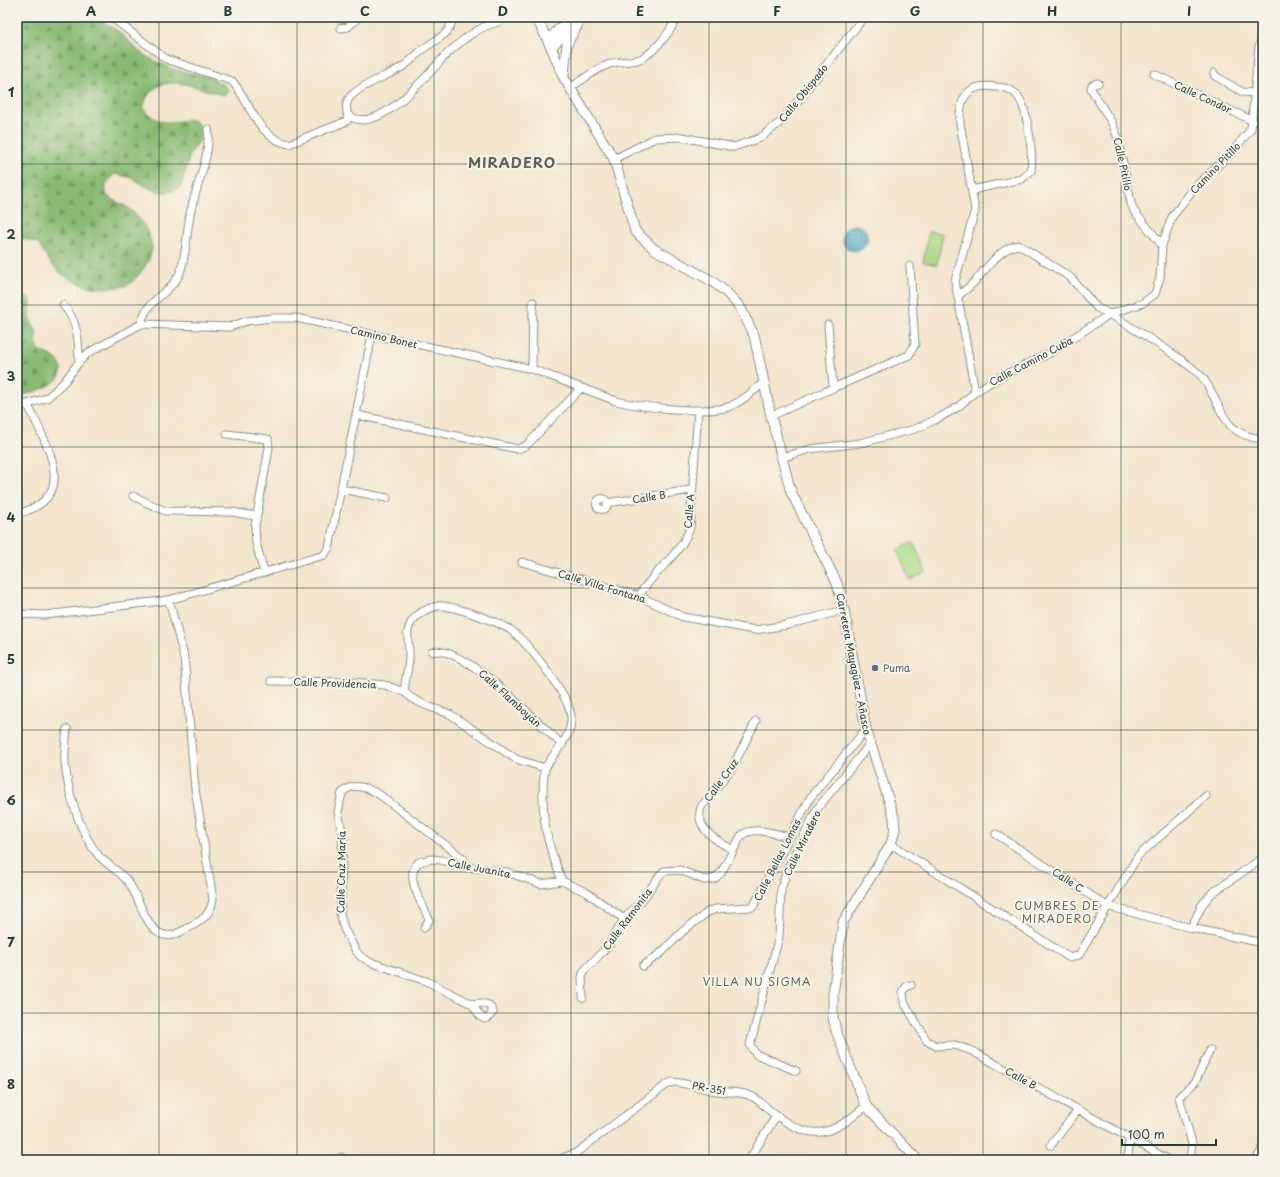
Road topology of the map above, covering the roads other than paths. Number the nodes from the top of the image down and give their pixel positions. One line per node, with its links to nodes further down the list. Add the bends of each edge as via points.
1 (111, 17): 20 (street, via 166,59 232,81 258,123 269,135 284,143 294,143 343,123 347,121)
2 (359, 17): 11 (street, via 348,27)
3 (452, 17): 20 (street, via 451,26 443,36 421,50 405,66 364,87 350,98 346,106)
4 (536, 17): 13 (main road, Carretera Mayagüez - Añasco)
5 (864, 17): 23 (street, Calle Obispado, via 783,120 760,138 734,147 682,137 662,136)
6 (976, 17): 7 (street)
7 (988, 17)
8 (578, 18): 13 (main road); 16 (main road, via 567,44)
9 (676, 18): 18 (street, via 671,30 647,55 638,60 603,66)
10 (498, 22): 20 (street, via 473,32 447,54 422,82 381,115 365,120 353,119)
11 (341, 28)
12 (1263, 38): 19 (street, Camino Pitillo, via 1259,46)
13 (550, 44): 16 (main road, Carretera Mayagüez - Añasco)
14 (1214, 73): 19 (street, via 1242,92)
15 (1154, 74): 21 (street, Calle Condor)
16 (564, 78): 18 (main road, Carretera Mayagüez - Añasco)
17 (1098, 83): 25 (street, Calle Pitillo, via 1092,85 1091,89 1118,138 1131,202 1139,218)
18 (570, 88): 23 (main road, Carretera Mayagüez - Añasco)
19 (1255, 93): 21 (street, Camino Pitillo)
20 (348, 115)
21 (1253, 121): 25 (street, Camino Pitillo, via 1252,129 1194,188 1172,217)
22 (208, 129): 31 (street, via 209,142 190,213 182,267 174,282 143,313)
23 (614, 159): 36 (main road, Carretera Mayagüez - Añasco, via 634,231 654,249 712,281 740,307 754,335)
24 (972, 190): 24 (street, via 1022,178 1030,171 1030,149 1023,105 1016,93 1003,88 974,88 961,104 960,123); 27 (street, via 974,216 955,281)
25 (1162, 245): 30 (street, Camino Pitillo, via 1160,278 1155,294 1143,303)
26 (910, 266): 38 (street, via 915,344 912,351 909,355)
27 (959, 294): 30 (street, via 975,282 1002,253 1014,245 1020,245 1070,277 1097,308); 39 (street)
28 (534, 302): 35 (street)
29 (63, 305): 34 (street, via 71,315 77,333)
30 (1110, 314): 39 (street, Calle Camino Cuba, via 1048,354 1013,369); 46 (street, via 1172,353 1202,377 1230,426 1252,437)
31 (141, 324): 33 (street, Camino Bonet, via 230,326 246,321 296,318); 34 (street, Camino Bonet, via 88,353)
32 (828, 326): 38 (street)
33 (372, 335): 35 (street, Camino Bonet); 43 (street)
34 (79, 362): 40 (street, Camino Bonet, via 65,381 47,398)
35 (532, 369): 37 (street, Camino Bonet)
36 (764, 382): 42 (street, Camino Bonet, via 732,406); 44 (main road, Carretera Mayagüez - Añasco)
37 (582, 388): 42 (street, Camino Bonet, via 630,405); 43 (street, via 527,445 518,449)
38 (833, 388): 44 (street, via 803,404)
39 (975, 392): 47 (street, Calle Camino Cuba, via 937,419 915,429 860,443 810,449)
40 (28, 405): 41 (street, Camino Bonet); 53 (street, via 54,465 55,476 50,494 44,501 30,510)
41 (17, 407)
42 (698, 410): 49 (street, Calle A)
43 (357, 415): 48 (street)
44 (771, 416): 47 (main road, Carretera Mayagüez - Añasco)
45 (227, 434): 54 (street, via 268,439 269,448)
46 (1263, 439)
47 (781, 458): 59 (main road, Carretera Mayagüez - Añasco, via 790,492 837,583)
48 (342, 489): 51 (street); 56 (street, via 327,552 320,557)
49 (691, 490): 52 (street, Calle B); 57 (street, Calle A, via 690,528 685,539)
50 (133, 496): 54 (street, via 165,511 232,512)
51 (387, 498)
52 (607, 503)
53 (17, 514)
54 (255, 516): 56 (street, via 256,543)
55 (522, 562): 57 (street, Calle Villa Fontana)
56 (264, 573): 58 (street)
57 (639, 596): 59 (street, Calle Villa Fontana, via 683,617 755,630 787,625)
58 (169, 600): 60 (street, via 45,615); 65 (street, via 184,657 195,789 214,899 211,910 202,920 174,935 158,933 149,924 135,892 127,881 89,843 67,779)
59 (844, 610): 66 (main road, Carretera Mayagüez - Añasco)
60 (17, 614)
61 (432, 652): 68 (street, Calle Flamboyán, via 443,650 480,671)
62 (271, 681): 63 (street, Calle Providencia, via 376,684)
63 (404, 692): 68 (street, via 409,658 408,630 421,612 439,606 479,616 499,623 519,637 557,686 570,710 571,719 570,730); 69 (street, Calle Providencia, via 413,699 450,714 516,759)
64 (756, 721): 74 (street, Calle Cruz, via 732,768 699,813 702,826)
65 (67, 729)
66 (866, 729): 67 (main road, Carretera Mayagüez - Añasco); 72 (street, Calle Bellas Lomas, via 814,792)
67 (870, 744): 73 (main road, Carretera Mayagüez - Añasco, via 894,817 895,830); 88 (street, Calle Miradero, via 817,809 787,870 782,889 779,937 750,1044 756,1054)
68 (562, 745): 69 (street)
69 (545, 768): 77 (street, via 544,828)
70 (1206, 796): 78 (street, via 1138,856)
71 (996, 834): 78 (street, Calle C)
72 (789, 837): 74 (street, Calle Ramonita, via 748,830); 83 (street, Calle Bellas Lomas, via 753,907 715,909 708,912)
73 (891, 844): 78 (street, via 1070,958 1078,954); 89 (main road, Carretera Mayagüez - Añasco, via 843,922 833,994 836,1031)
74 (733, 850): 79 (street, Calle Ramonita, via 721,873 714,879 704,880 680,870 664,871)
75 (1263, 858): 81 (street, via 1212,893 1202,905)
76 (467, 867): 77 (street, Calle Juanita, via 507,872 541,884); 80 (street, Calle Juanita, via 431,859 415,865 414,882 429,920); 86 (street, Calle Cruz María, via 464,859 372,790 357,786 342,793 338,804 343,837 340,913 344,929 356,950 370,962 426,981)
77 (562, 881): 79 (street, via 586,892)
78 (1107, 906): 81 (street, Calle C)
79 (624, 919): 85 (street, Calle Ramonita, via 609,945 584,971)
80 (424, 928)
81 (1191, 928): 82 (street, Calle C)
82 (1263, 943)
83 (643, 966)
84 (911, 985): 90 (street, Calle B, via 903,992 904,1002 927,1041 936,1046 955,1045 972,1051)
85 (583, 998)
86 (472, 1004)
87 (1210, 1050): 100 (street, via 1195,1082 1179,1097 1192,1143)
88 (796, 1071)
89 (866, 1106): 91 (street, PR-351 / PR-351, via 829,1132 805,1131); 97 (main road, Carretera Mayagüez - Añasco)
90 (1078, 1110): 92 (street, Calle B); 93 (street)
91 (776, 1116): 95 (street, PR-351 / PR-351, via 754,1098 742,1093 672,1082 576,1153); 96 (street)
92 (1129, 1139): 98 (street); 99 (street, Calle B)
93 (1051, 1145)
94 (1263, 1148): 101 (street)
95 (558, 1160)
96 (750, 1160)
97 (918, 1160)
98 (1128, 1160)
99 (1169, 1160)
100 (1190, 1160)
101 (1256, 1160)

